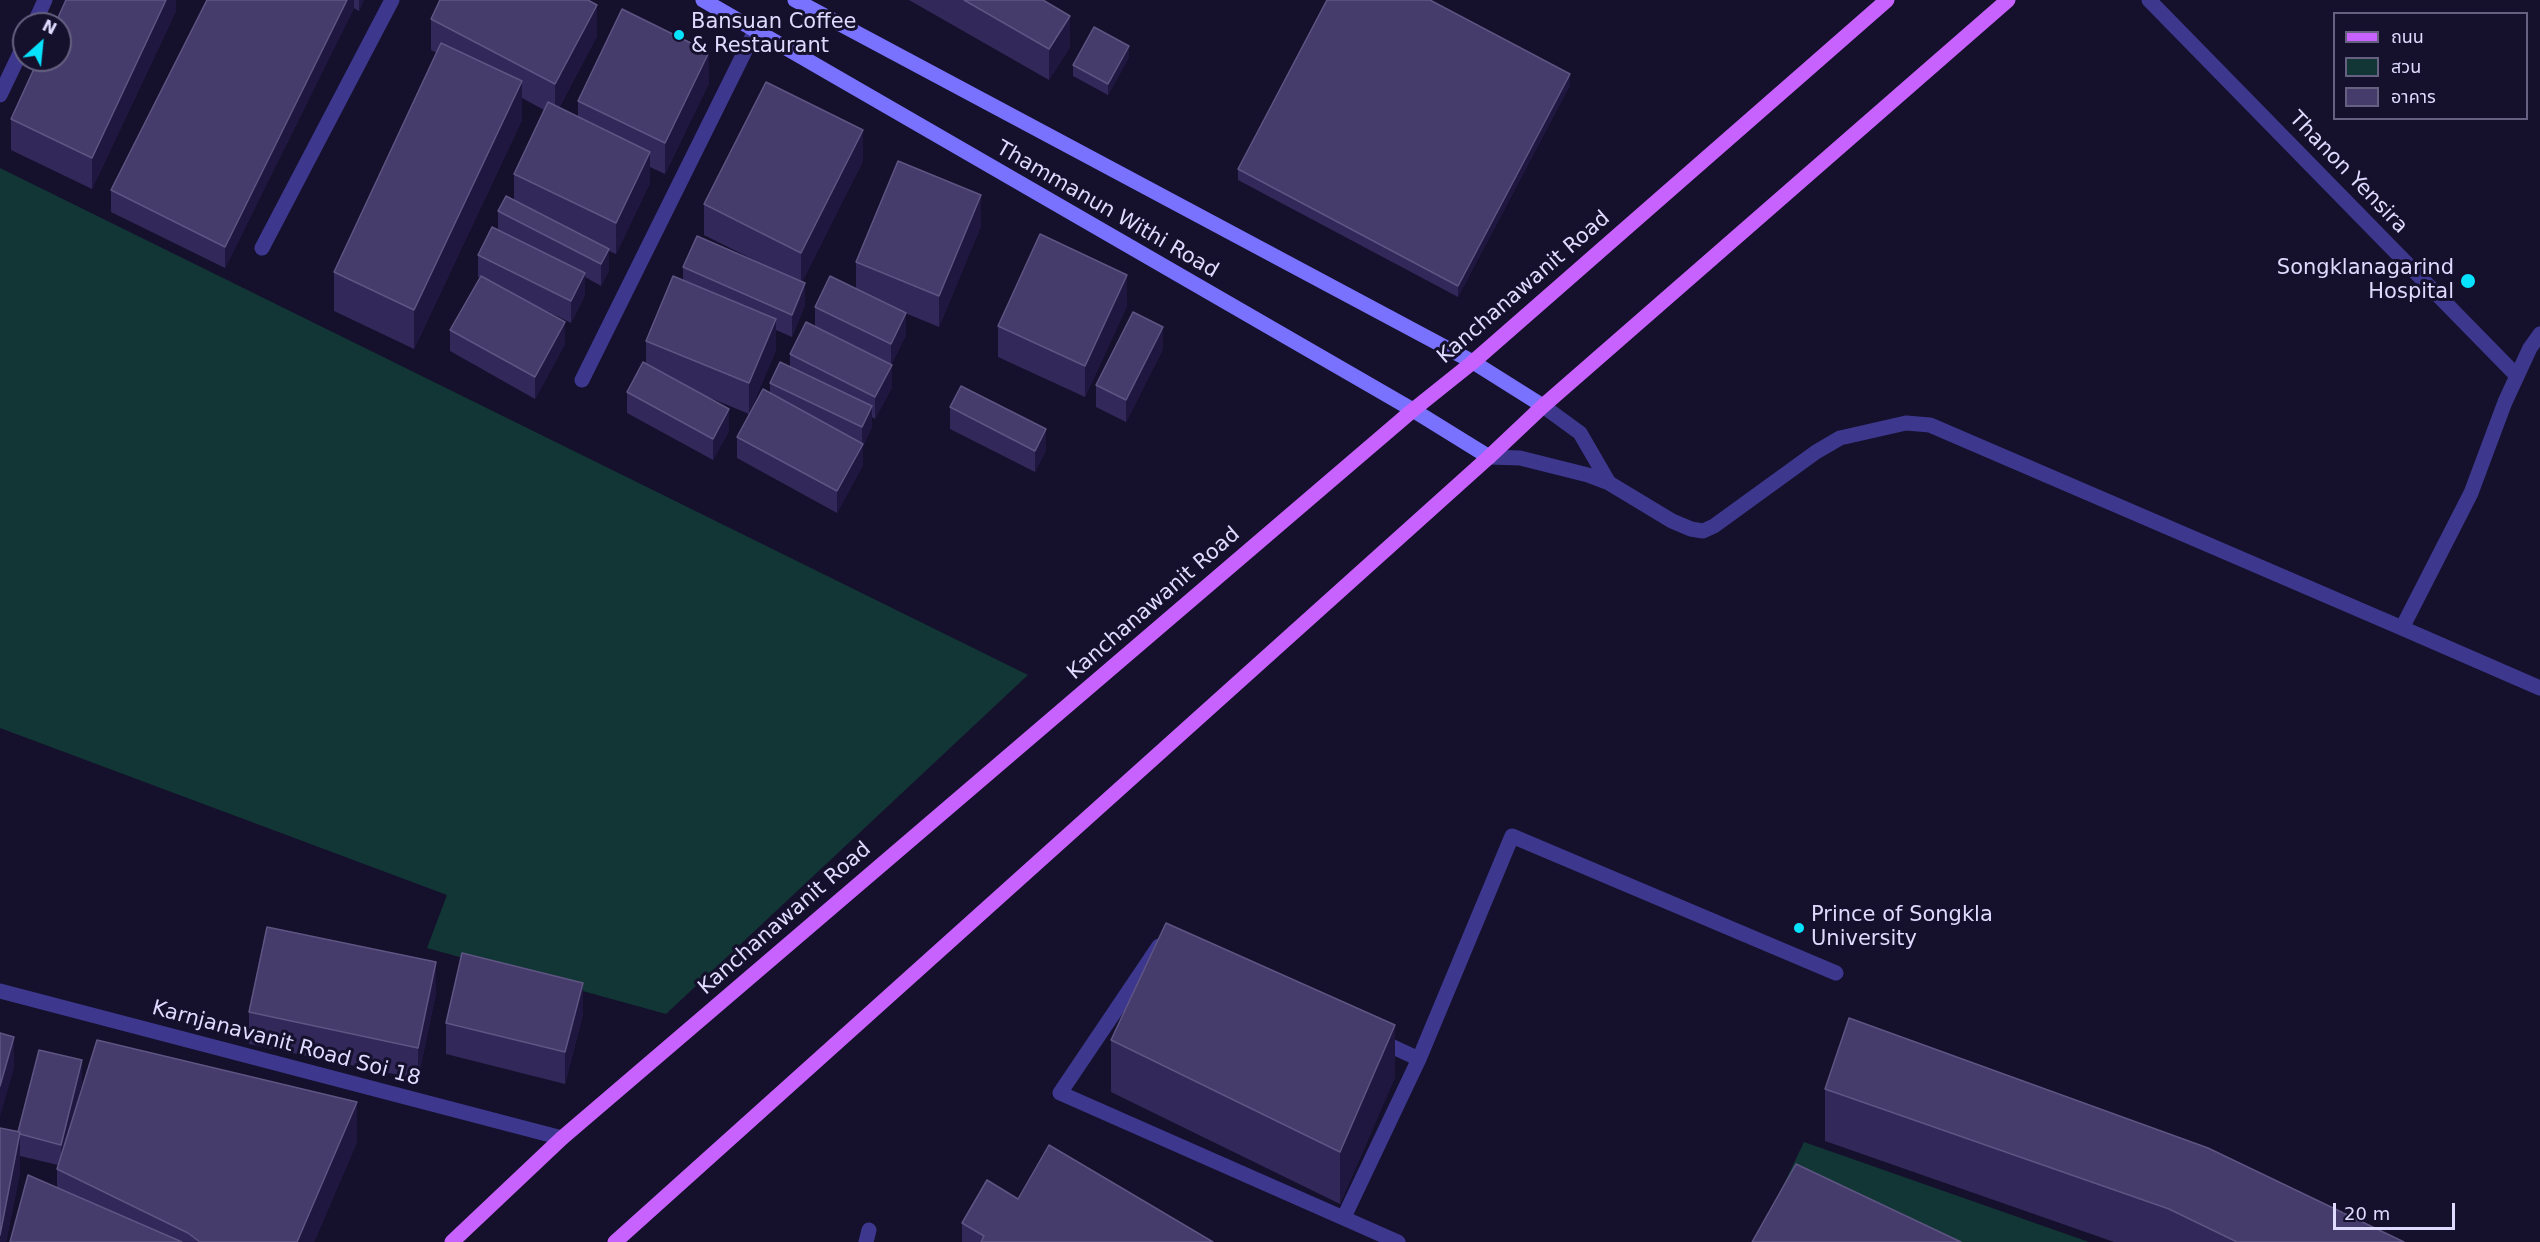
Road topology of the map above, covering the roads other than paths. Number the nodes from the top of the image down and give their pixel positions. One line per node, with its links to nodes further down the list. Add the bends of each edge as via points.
1 (392, 0): 10 (street)
2 (703, 0): 7 (street, Thammanun Withi Road)
3 (795, 0): 12 (street, Thammanun Withi Road)
4 (1887, 0): 12 (main road, Kanchanawanit Road)
5 (2008, 0): 15 (main road)
6 (2150, 0): 13 (street, Thanon Yensira)
7 (755, 31): 14 (street); 16 (street, Thammanun Withi Road)
8 (12, 70): 9 (street)
9 (0, 95)
10 (262, 248)
11 (2540, 334): 13 (street)
12 (1473, 362): 15 (street, Thammanun Withi Road); 16 (main road, Kanchanawanit Road)
13 (2517, 376): 19 (street, via 2471,493)
14 (582, 380)
15 (1544, 406): 17 (main road); 18 (street, via 1580,433)
16 (1413, 411): 17 (street, Thammanun Withi Road); 26 (main road, Kanchanawanit Road)
17 (1489, 457): 18 (street, via 1520,458); 29 (main road)
18 (1609, 483): 19 (street, via 1672,521 1703,531 1840,438 1906,423 1930,425)
19 (2402, 628): 20 (street)
20 (2540, 688)
21 (1172, 947): 27 (street, via 1161,942 1060,1093)
22 (1836, 973): 25 (street, via 1512,836)
23 (0, 992): 26 (street, Karnjanavanit Road Soi 18)
24 (1365, 1034): 25 (street)
25 (1419, 1059): 27 (street)
26 (562, 1138): 28 (main road, Kanchanawanit Road)
27 (1344, 1217): 30 (street)
28 (452, 1242)
29 (615, 1242)
30 (1398, 1242)

